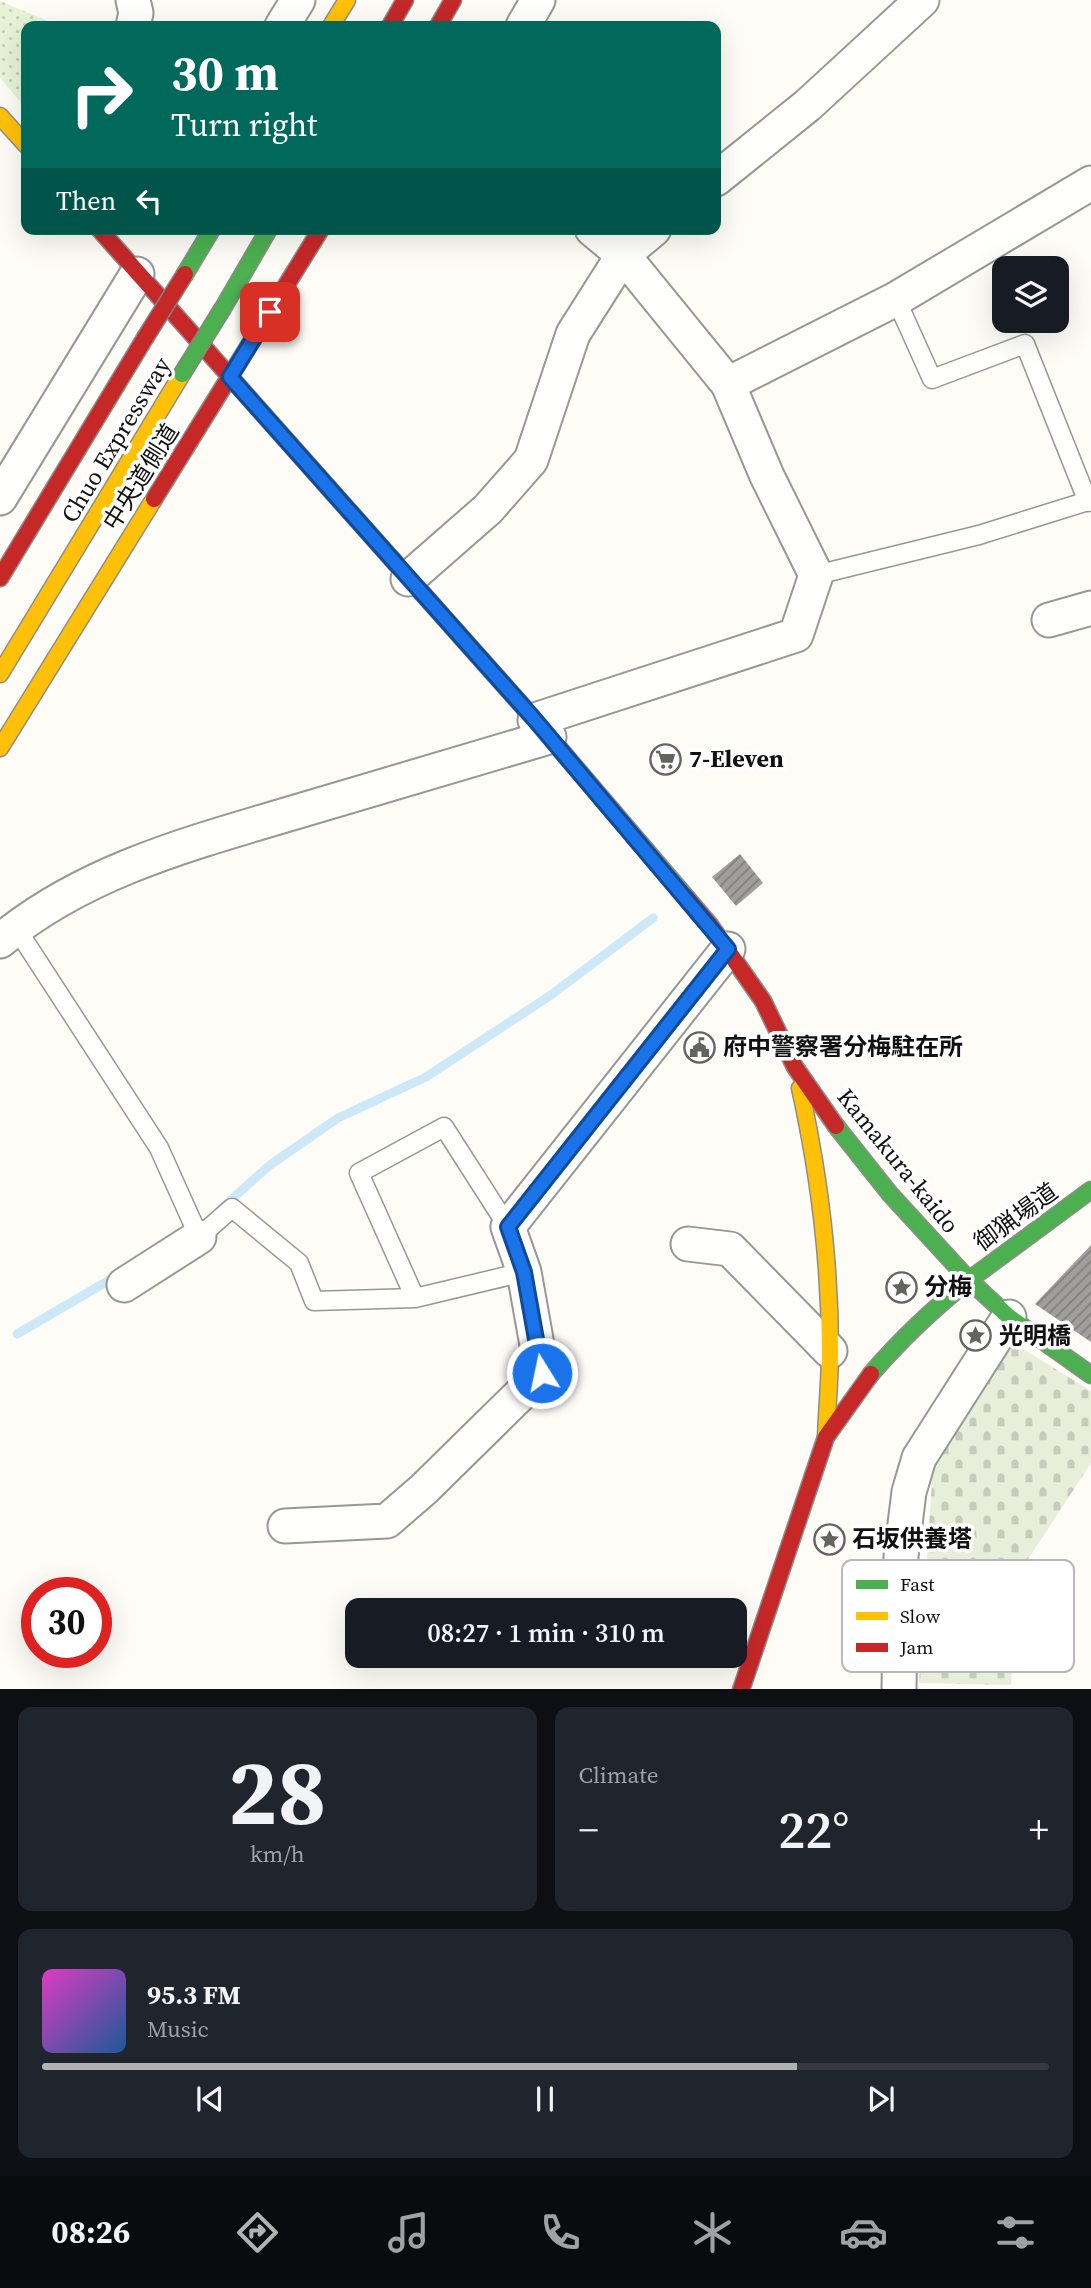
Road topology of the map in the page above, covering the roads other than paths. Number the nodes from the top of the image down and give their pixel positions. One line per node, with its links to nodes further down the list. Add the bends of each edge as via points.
1 (133, 0): 8 (street)
2 (298, 0): 9 (street)
3 (347, 0): 10 (main road)
4 (405, 0): 11 (main road)
5 (453, 0): 12 (main road)
6 (538, 0): 13 (street)
7 (922, 0): 16 (street, via 808,104)
8 (134, 21)
9 (285, 21)
10 (334, 21)
11 (393, 21)
12 (441, 21)
13 (526, 21)
14 (0, 116): 15 (main road)
15 (21, 139)
16 (721, 175)
17 (1091, 183): 26 (street)
18 (106, 235): 25 (main road, Kamakura-kaido)
19 (208, 235): 32 (main road, Chuo Expressway, bridge)
20 (265, 235): 36 (main road, Chuo Expressway, bridge)
21 (317, 235): 27 (main road, 中央道側道)
22 (599, 235): 24 (street)
23 (647, 235): 24 (street)
24 (622, 255): 28 (street); 33 (street, via 573,334 531,460 488,509)
25 (137, 274): 27 (main road, Kamakura-kaido); 29 (street)
26 (896, 299): 28 (street); 30 (lane, via 932,379 1025,344)
27 (230, 377): 33 (main road, Kamakura-kaido); 38 (main road, 中央道側道)
28 (728, 384): 31 (street)
29 (0, 498)
30 (1090, 501): 31 (lane, via 979,535)
31 (816, 575): 37 (street, via 796,635)
32 (0, 578)
33 (408, 579): 37 (main road, Kamakura-kaido)
34 (1091, 608): 35 (street)
35 (1049, 620)
36 (0, 674)
37 (542, 728): 39 (street, via 113,872 25,920); 40 (main road, Kamakura-kaido)
38 (0, 748)
39 (8, 935): 44 (lane, via 159,1148)
40 (728, 949): 41 (main road, Kamakura-kaido, via 763,1001); 43 (street)
41 (795, 1067): 47 (main road, Kamakura-kaido, via 873,1173); 51 (main road, via 821,1196)
42 (1091, 1190): 47 (main road, 御猟場道)
43 (508, 1227): 46 (street); 49 (lane, via 444,1127 359,1173)
44 (199, 1237): 48 (street); 49 (lane, via 232,1208 299,1264 314,1301)
45 (688, 1244): 51 (street, via 730,1249)
46 (524, 1272): 49 (lane); 54 (street, via 542,1373 387,1521)
47 (969, 1280): 50 (main road, Kamakura-kaido); 53 (main road, 御猟場道, via 902,1338)
48 (124, 1285)
49 (415, 1298)
50 (1009, 1317): 52 (main road, Kamakura-kaido); 55 (street, via 919,1458 909,1492)
51 (830, 1351): 53 (main road)
52 (1091, 1375)
53 (826, 1437): 56 (main road)
54 (285, 1526)
55 (901, 1560)
56 (741, 1689)

